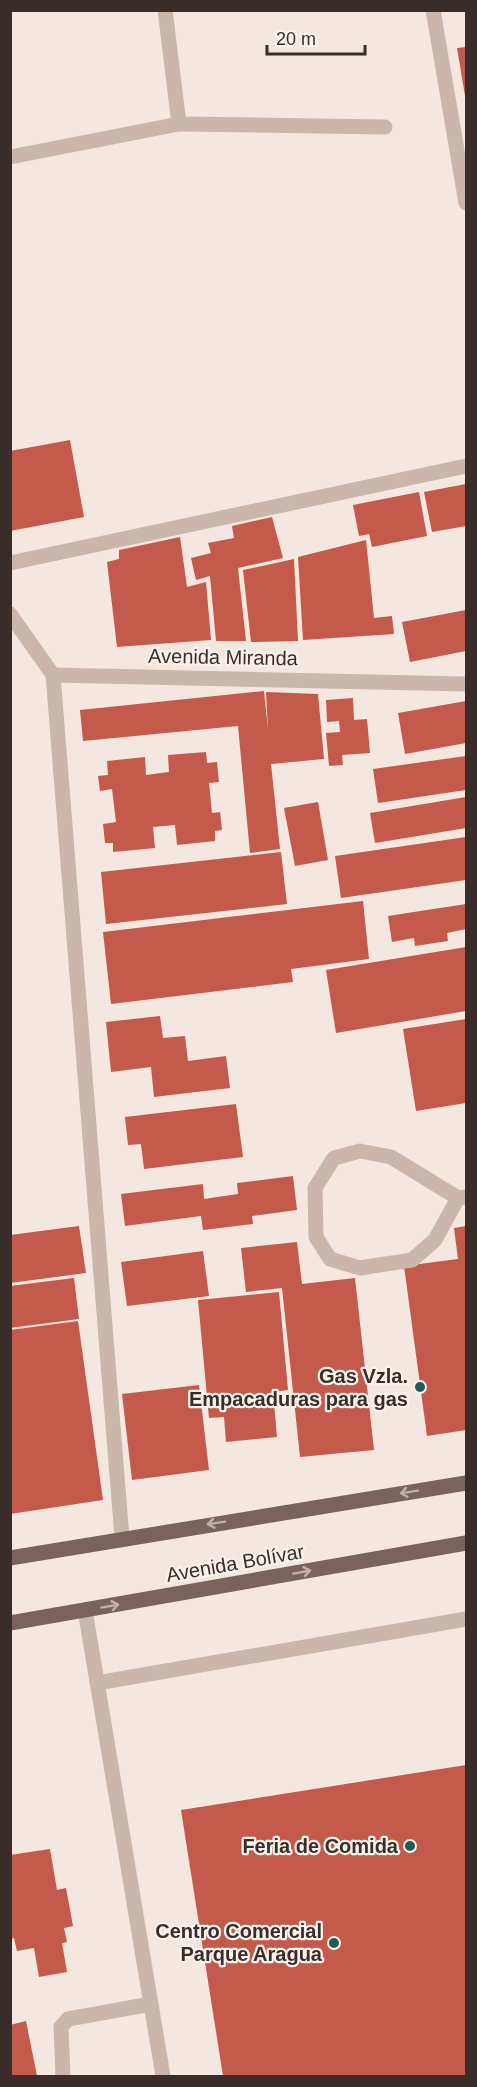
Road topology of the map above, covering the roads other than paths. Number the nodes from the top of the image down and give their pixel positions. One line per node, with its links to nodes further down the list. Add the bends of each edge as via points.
1 (165, 10): 3 (street)
2 (433, 10): 6 (street)
3 (179, 124): 4 (street); 5 (street)
4 (385, 127)
5 (10, 157)
6 (466, 203)
7 (466, 466): 8 (street)
8 (10, 563)
9 (10, 614): 10 (street)
10 (53, 675): 11 (street, Avenida Miranda); 14 (street)
11 (466, 684)
12 (462, 1198): 12 (street, via 391,1157 360,1151 334,1158 315,1188 316,1237 330,1259 360,1268 412,1260 435,1240)
13 (466, 1483): 14 (main road, one-way to 14)
14 (122, 1538): 16 (main road)
15 (466, 1543): 17 (main road, Avenida Bolívar, one-way to 15)
16 (10, 1558)
17 (85, 1610): 19 (main road, Avenida Bolívar); 20 (street)
18 (466, 1619): 20 (street)
19 (10, 1623)
20 (97, 1683): 21 (street)
21 (151, 2004): 22 (street, via 68,2019 61,2027); 23 (street)
22 (63, 2076)
23 (163, 2076)

